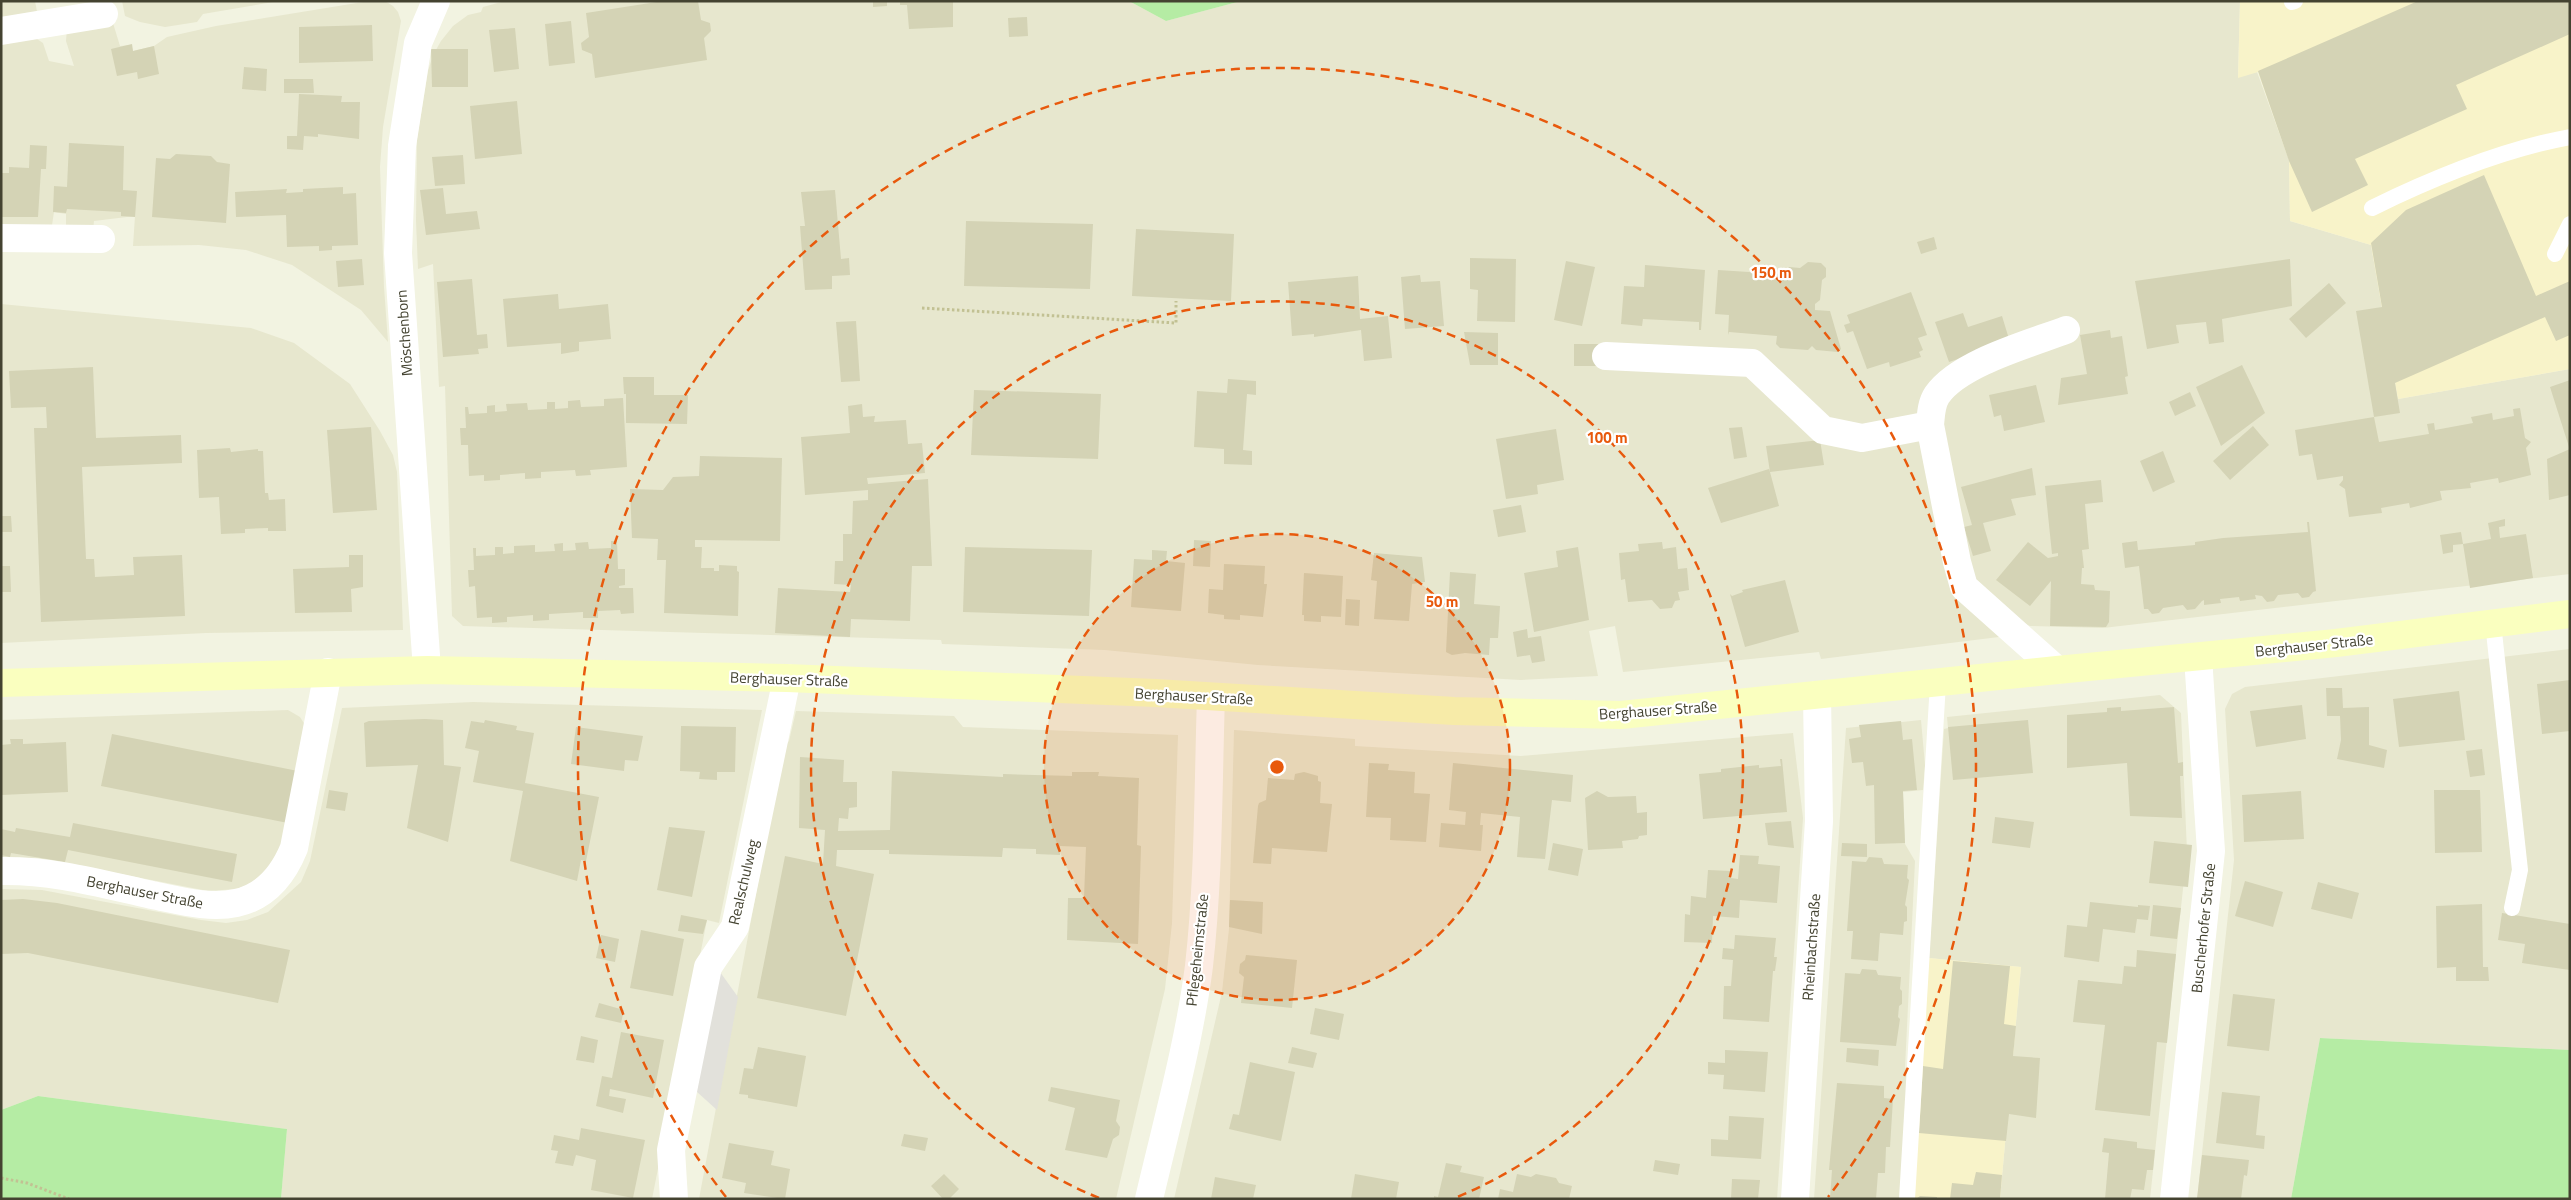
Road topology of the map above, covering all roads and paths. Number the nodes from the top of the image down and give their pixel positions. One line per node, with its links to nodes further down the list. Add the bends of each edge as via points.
1 (436, 1): 18 (street, Möschenborn, via 418,43 402,146 398,253)
2 (104, 14): 3 (street)
3 (1, 31)
4 (2570, 137): 5 (lane, via 2483,160)
5 (2372, 208)
6 (2570, 224): 9 (lane)
7 (1, 238): 8 (street)
8 (101, 239)
9 (2554, 254)
10 (1176, 301): 11 (path, via 1176,323)
11 (922, 308)
12 (2066, 330): 14 (street, via 1962,371 1936,396)
13 (1606, 356): 14 (street, via 1752,363 1823,430 1862,438)
14 (1930, 425): 19 (street, via 1964,587)
15 (2570, 614): 16 (street, Berghauser Straße)
16 (2493, 623): 17 (street, Berghauser Straße); 27 (lane, via 2520,870)
17 (2198, 657): 19 (street, Berghauser Straße); 34 (street, Buscherhofer Straße, via 2211,851)
18 (428, 670): 20 (street, Berghauser Straße); 21 (street, Berghauser Straße)
19 (2057, 670): 23 (street, Berghauser Straße)
20 (328, 672): 22 (street, Berghauser Straße); 26 (street, Berghauser Straße, via 294,848 286,867 256,896 235,904 200,903 49,873)
21 (787, 678): 25 (street, Berghauser Straße); 30 (street, Realschulweg, via 735,927 708,967 671,1150)
22 (1, 683)
23 (1938, 683): 24 (street, Berghauser Straße); 33 (lane)
24 (1818, 695): 25 (street, Berghauser Straße, via 1621,716 1454,711); 32 (street, Rheinbachstraße, via 1819,821)
25 (1212, 697): 31 (street, Pflegeheimstraße, via 1199,967)
26 (1, 871)
27 (2512, 908)
28 (1, 1178): 29 (path, via 27,1183)
29 (69, 1199)
30 (674, 1199)
31 (1149, 1199)
32 (1795, 1199)
33 (1907, 1199)
34 (2174, 1199)

